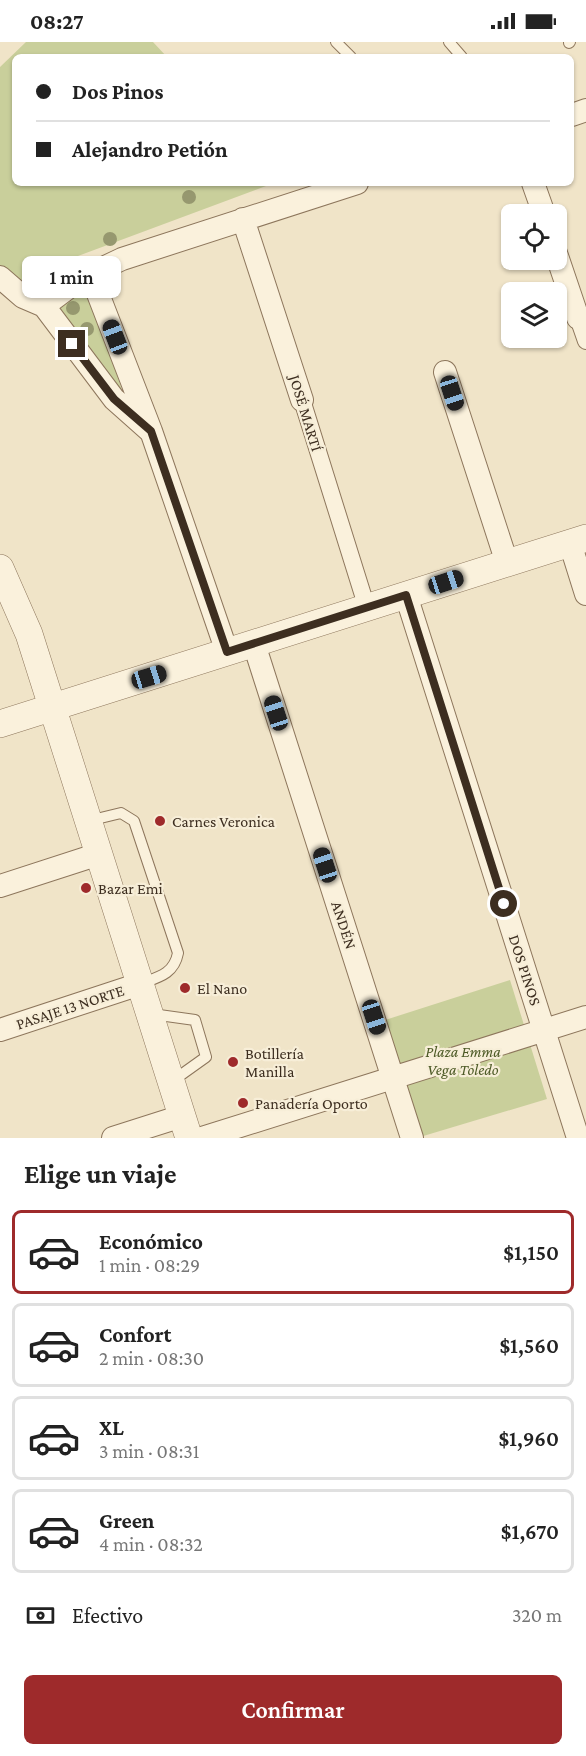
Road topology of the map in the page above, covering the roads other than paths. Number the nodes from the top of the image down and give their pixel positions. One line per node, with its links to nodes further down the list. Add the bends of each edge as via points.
1 (336, 42): 3 (lane)
2 (449, 42): 4 (lane)
3 (348, 54)
4 (459, 54)
5 (348, 186): 8 (street)
6 (534, 186): 7 (street)
7 (540, 204)
8 (243, 219): 10 (street); 16 (street, JOSÉ MARTÍ)
9 (562, 270): 13 (street)
10 (90, 273): 12 (street); 17 (street)
11 (0, 277): 12 (street, via 23,297)
12 (44, 306): 17 (street, via 114,399)
13 (578, 318): 14 (street)
14 (586, 341)
15 (445, 372): 19 (street)
16 (303, 400): 23 (street, JOSÉ MARTÍ)
17 (151, 431): 25 (street)
18 (578, 541): 19 (street); 21 (street)
19 (507, 563): 22 (street)
20 (0, 568): 26 (street, via 29,634)
21 (586, 594)
22 (406, 595): 23 (street); 35 (street, DOS PINOS)
23 (367, 608): 24 (street)
24 (254, 644): 25 (street); 36 (street, ANDÉN)
25 (227, 652): 26 (street)
26 (52, 708): 27 (street); 28 (street)
27 (0, 724)
28 (88, 821): 29 (street); 31 (lane, via 121,813 134,821 178,953 172,970)
29 (99, 854): 30 (street); 31 (street)
30 (0, 886)
31 (140, 984): 32 (street); 34 (street, PASAJE 13 NORTE)
32 (149, 1013): 37 (street); 37 (lane, via 195,1020 207,1057)
33 (586, 1017): 35 (street)
34 (0, 1030)
35 (544, 1030): 36 (street); 42 (street, DOS PINOS)
36 (393, 1078): 40 (street); 41 (street, ANDÉN)
37 (171, 1082): 38 (street)
38 (185, 1127): 39 (street)
39 (113, 1138)
40 (202, 1138)
41 (412, 1138)
42 (578, 1138)

